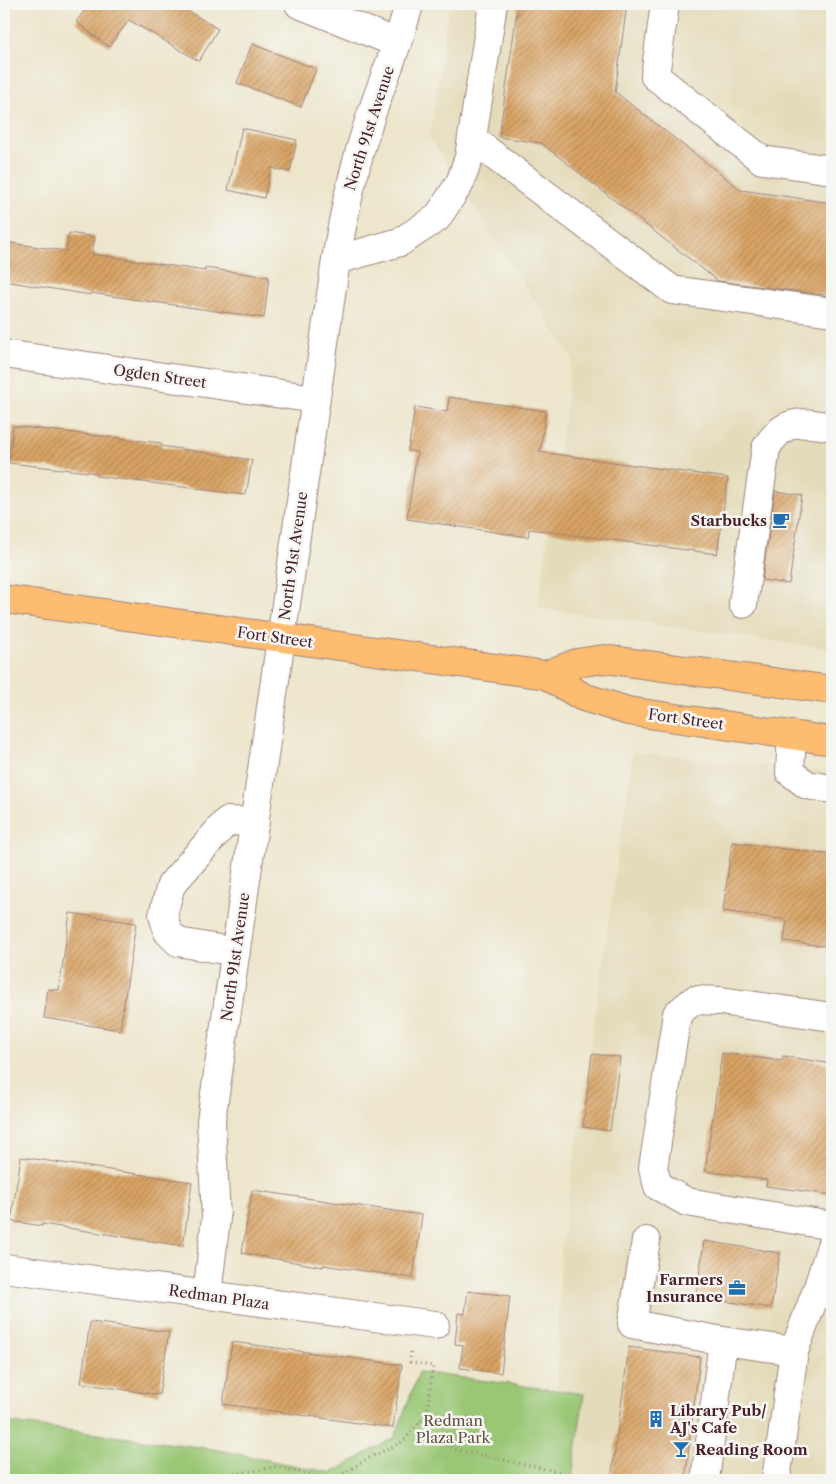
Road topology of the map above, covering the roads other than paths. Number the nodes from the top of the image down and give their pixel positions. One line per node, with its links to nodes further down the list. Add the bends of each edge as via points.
1 (299, 4): 5 (street)
2 (409, 4): 5 (street, North 91st Avenue)
3 (493, 4): 6 (street)
4 (665, 4): 7 (street, via 655,76 762,160)
5 (397, 43): 8 (street, North 91st Avenue, via 365,133 347,200)
6 (472, 139): 8 (street, via 460,183 437,218 400,242); 9 (street, via 672,290)
7 (832, 170)
8 (336, 260): 11 (street, North 91st Avenue)
9 (832, 312)
10 (4, 354): 11 (street, Ogden Street)
11 (316, 399): 15 (street, North 91st Avenue)
12 (832, 427): 14 (street, via 796,423 782,428 766,448)
13 (4, 599): 15 (main road, Fort Street)
14 (743, 604)
15 (281, 638): 16 (main road, Fort Street); 21 (street, North 91st Avenue)
16 (546, 675): 17 (main road, Fort Street, via 577,663 604,659); 18 (main road, Fort Street, via 583,697 628,711)
17 (832, 690)
18 (792, 735): 19 (main road, Fort Street); 20 (street, via 790,772 807,785)
19 (832, 741)
20 (832, 789)
21 (255, 822): 22 (street, North 91st Avenue); 22 (street, via 227,821 171,885 163,915 168,932 178,942)
22 (236, 952): 28 (street, North 91st Avenue, via 212,1122 216,1218)
23 (832, 1017): 24 (street, via 694,1000 677,1014 653,1168 658,1186 687,1202)
24 (832, 1226)
25 (646, 1241): 30 (street, via 632,1324)
26 (832, 1243): 31 (street)
27 (4, 1268): 28 (street, Redman Plaza)
28 (206, 1295): 29 (street, Redman Plaza)
29 (435, 1325)
30 (723, 1341): 31 (street); 32 (street)
31 (794, 1351): 33 (street)
32 (705, 1480)
33 (776, 1480)

